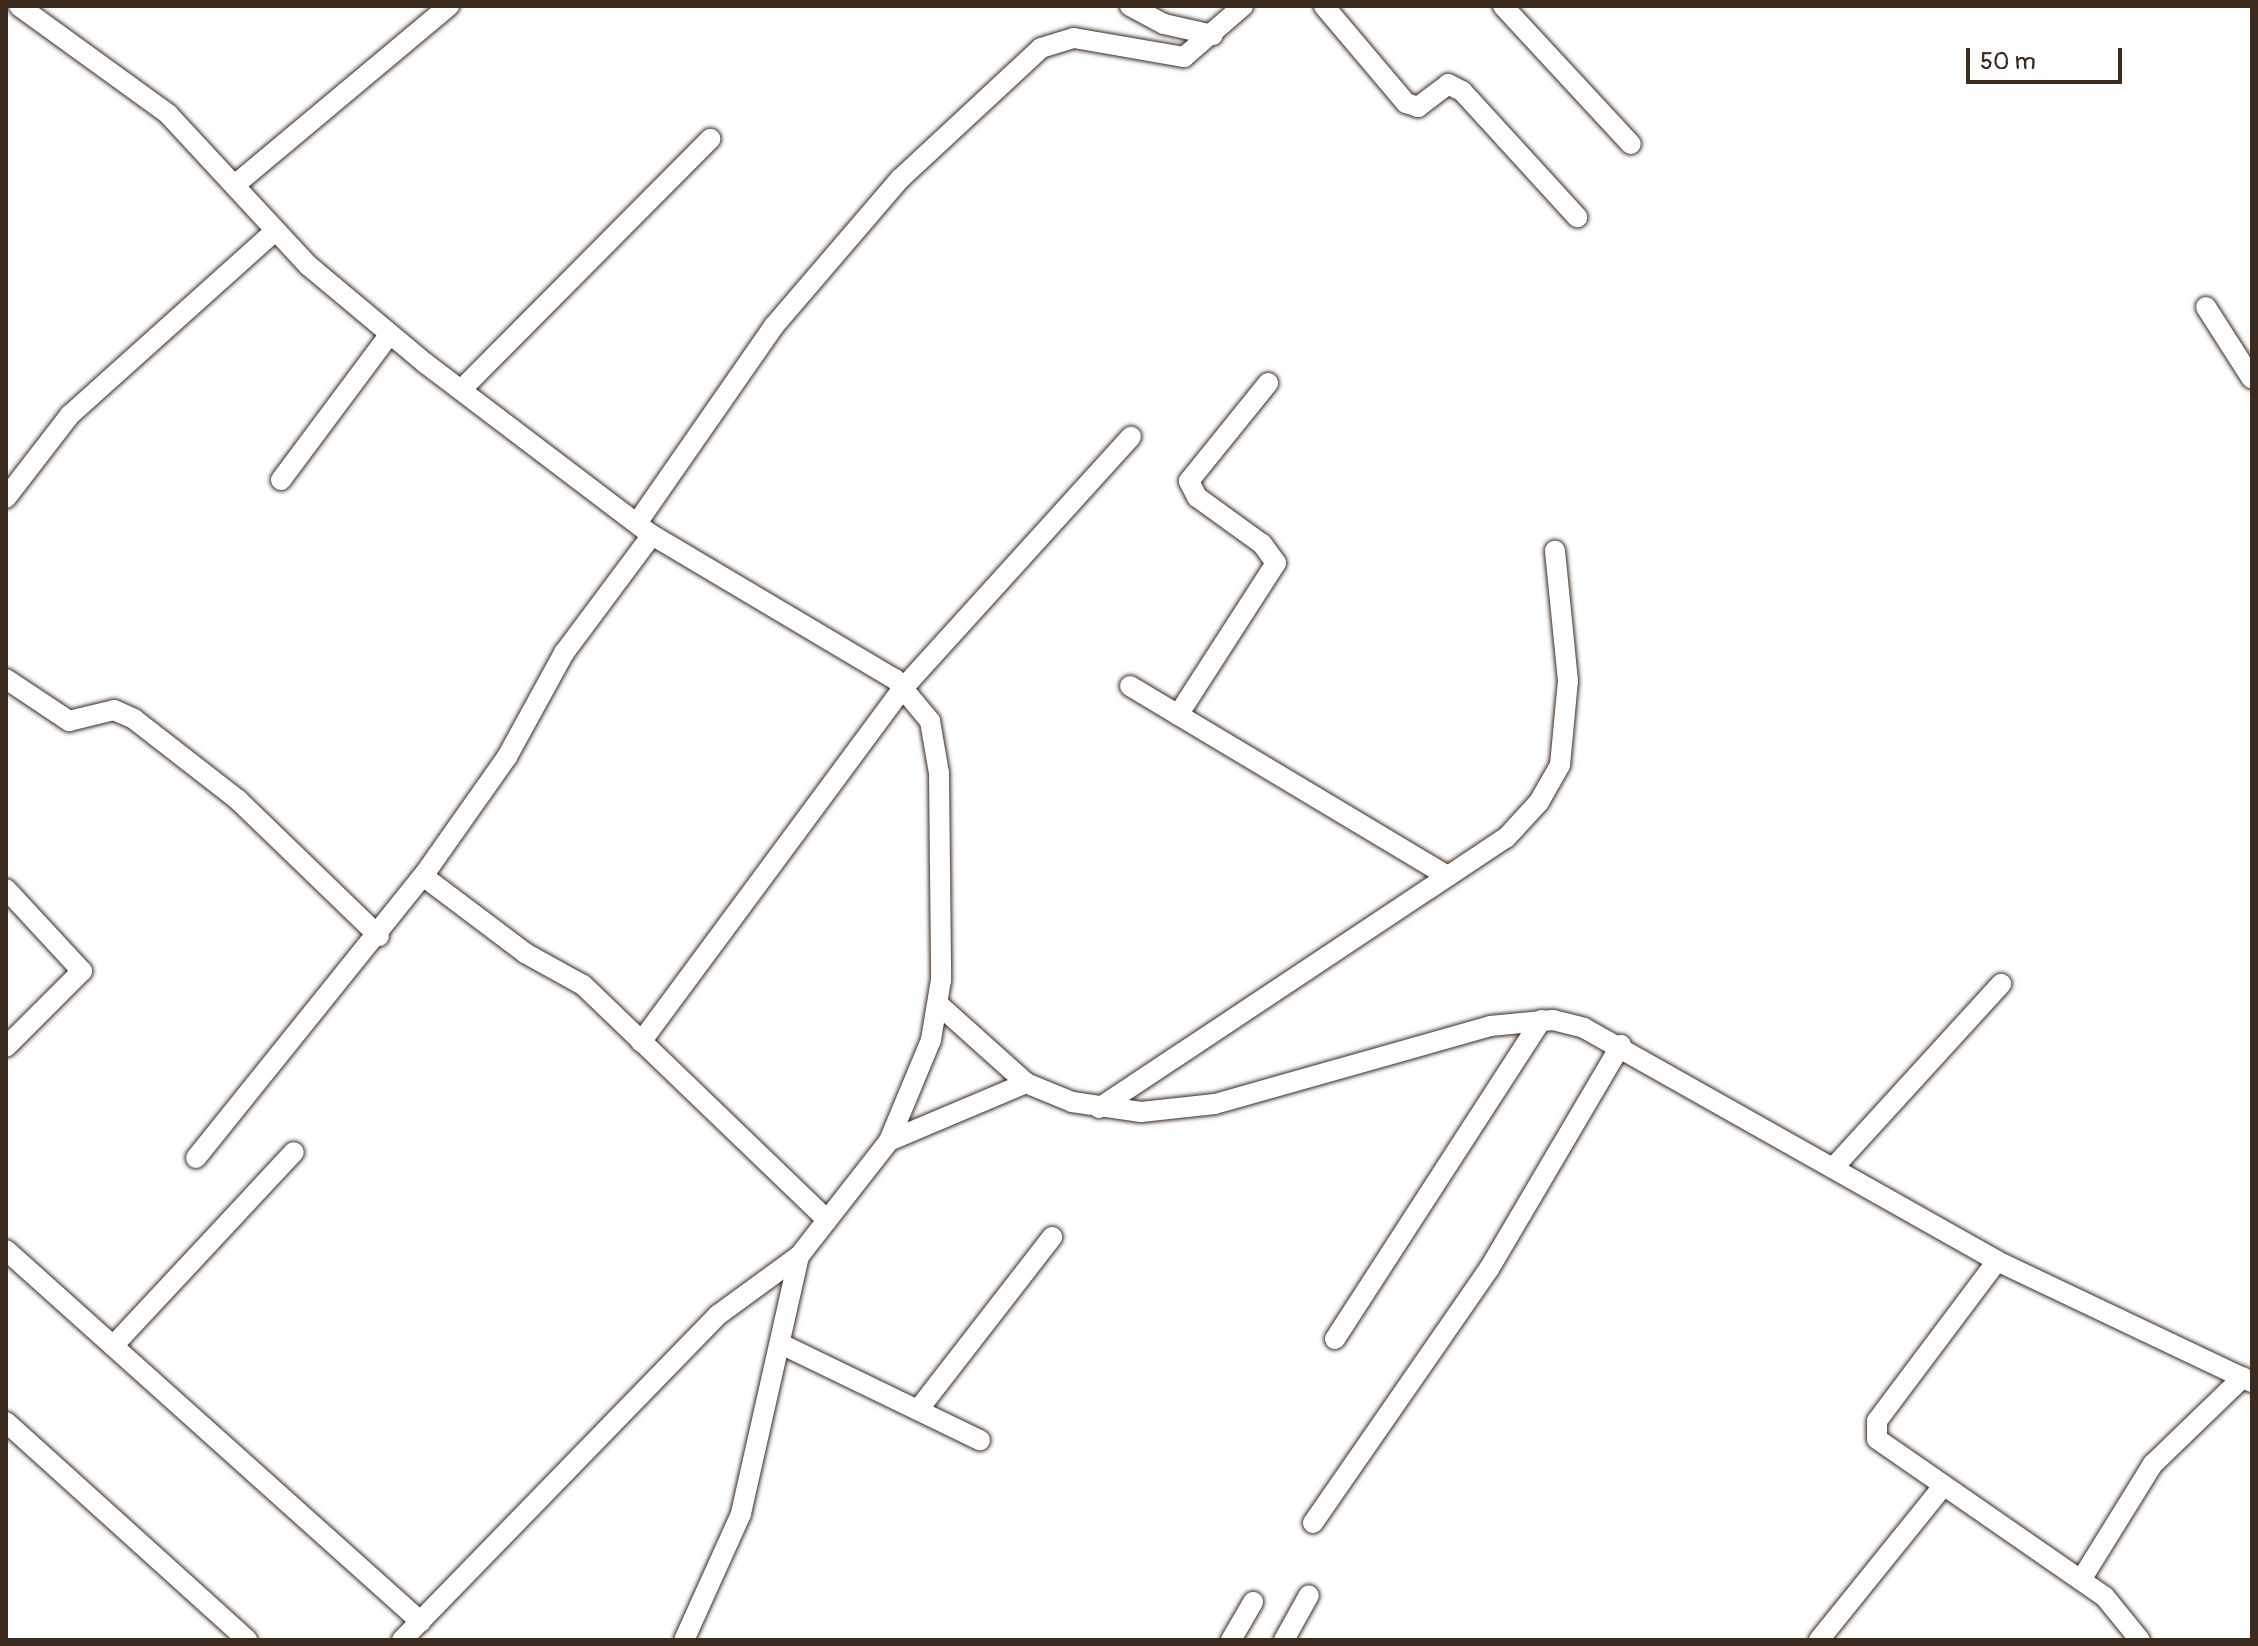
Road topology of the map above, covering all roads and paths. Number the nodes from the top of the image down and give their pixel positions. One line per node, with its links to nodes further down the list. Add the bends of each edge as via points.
1 (19, 6): 10 (street, via 168,114)
2 (449, 6): 10 (street)
3 (1130, 6): 7 (street, via 1164,24)
4 (1243, 6): 7 (street)
5 (1324, 6): 11 (street, via 1406,103 1418,107 1448,84 1462,91)
6 (1503, 6): 9 (street)
7 (1213, 35): 21 (street, via 1174,58 1074,38 1041,48 900,179 774,326)
8 (710, 139): 17 (street)
9 (1631, 144)
10 (236, 184): 12 (street)
11 (1577, 217)
12 (275, 231): 14 (street); 20 (street, via 70,415)
13 (2206, 307): 15 (street)
14 (389, 335): 17 (street); 19 (street)
15 (2252, 379)
16 (1268, 383): 26 (street, via 1193,471 1189,488 1276,563)
17 (461, 390): 21 (street)
18 (1131, 437): 25 (street)
19 (281, 480)
20 (6, 498)
21 (644, 529): 25 (street); 28 (street, via 564,653 507,757)
22 (1555, 551): 27 (street, via 1568,664 1560,765 1506,838)
23 (6, 679): 30 (street, via 69,721 114,710 134,719 238,800)
24 (1130, 686): 26 (street)
25 (904, 687): 32 (street, via 930,721 939,773); 34 (street)
26 (1178, 715): 27 (street)
27 (1446, 875): 38 (street)
28 (423, 876): 30 (street); 34 (street, via 525,953 583,985)
29 (6, 889): 36 (street, via 82,971)
30 (379, 936): 41 (street)
31 (2001, 984): 42 (street)
32 (938, 1004): 37 (street); 39 (street, via 921,1070)
33 (1541, 1020): 35 (street); 38 (street, via 1490,1026 1215,1104); 48 (street)
34 (641, 1042): 43 (street)
35 (1621, 1045): 42 (street); 56 (street, via 1489,1269)
36 (6, 1047)
37 (1026, 1083): 38 (street); 39 (street)
38 (1099, 1108)
39 (889, 1141): 43 (street)
40 (294, 1152): 50 (street)
41 (196, 1158)
42 (1834, 1167): 47 (street)
43 (825, 1218): 46 (street)
44 (1052, 1237): 52 (street)
45 (6, 1250): 50 (street)
46 (799, 1256): 49 (street); 60 (street, via 718,1315)
47 (1997, 1261): 51 (street); 55 (street, via 1877,1421 1884,1448)
48 (1335, 1339)
49 (781, 1344): 52 (street); 63 (street, via 741,1514)
50 (113, 1346): 60 (street)
51 (2247, 1379): 57 (street, via 2153,1464)
52 (918, 1410): 54 (street)
53 (6, 1422): 61 (street)
54 (980, 1440)
55 (1941, 1489): 57 (street); 66 (street)
56 (1313, 1523)
57 (2081, 1580): 67 (street, via 2122,1611)
58 (1309, 1595): 65 (street)
59 (1253, 1602): 64 (street)
60 (421, 1622): 62 (street)
61 (247, 1640)
62 (402, 1640)
63 (684, 1640)
64 (1231, 1640)
65 (1284, 1640)
66 (1819, 1640)
67 (2140, 1640)

